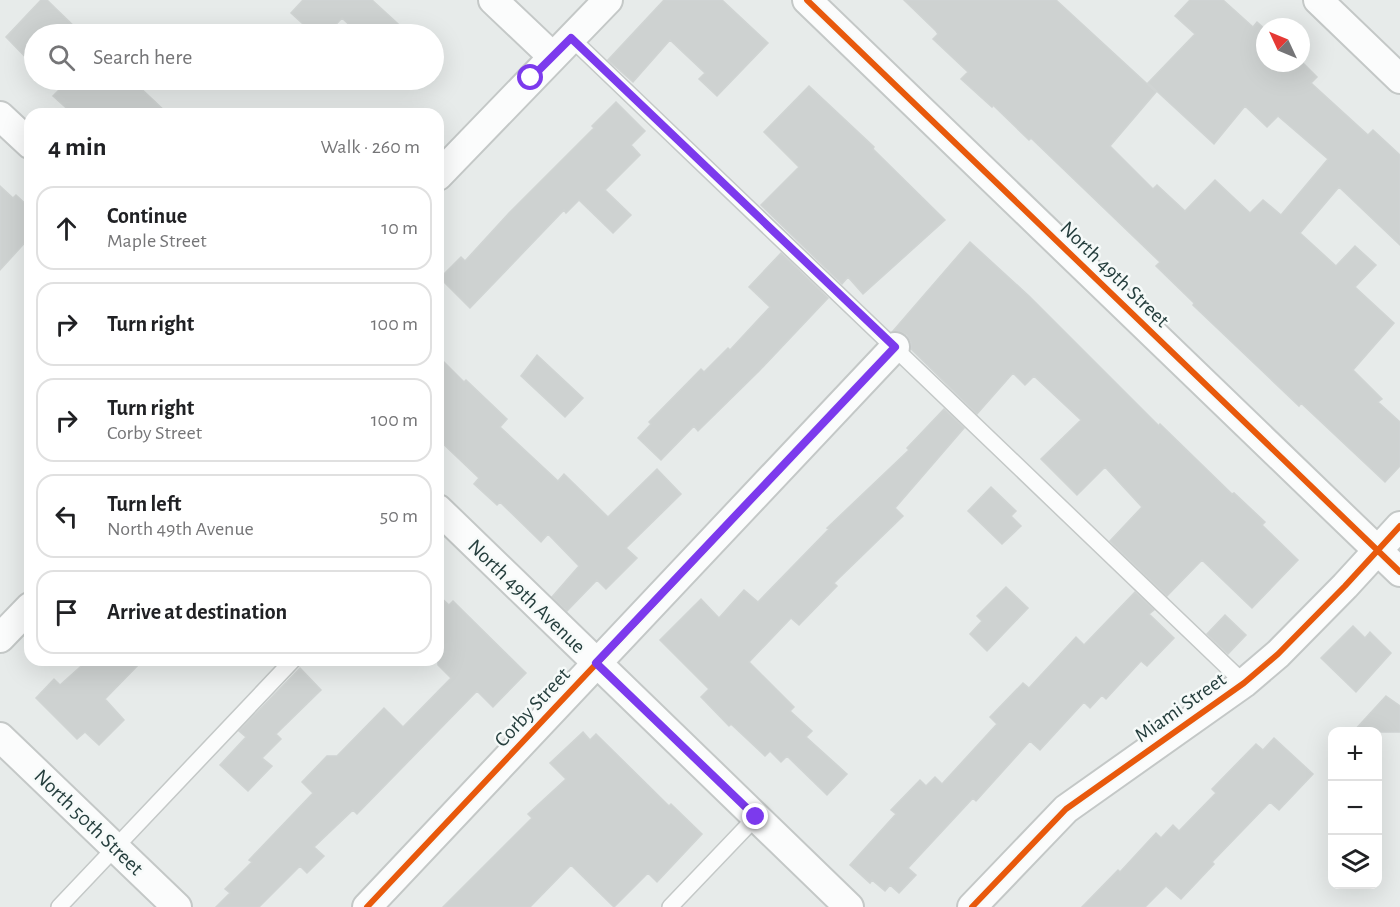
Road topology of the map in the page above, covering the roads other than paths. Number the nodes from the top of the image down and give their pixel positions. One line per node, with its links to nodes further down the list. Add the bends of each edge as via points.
1 (493, 0): 5 (street)
2 (608, 0): 5 (street)
3 (807, 0): 13 (street, North 49th Street)
4 (1318, 0): 6 (street)
5 (562, 47): 9 (street); 10 (lane)
6 (1400, 79)
7 (0, 116): 8 (street)
8 (24, 138)
9 (444, 170)
10 (895, 347): 17 (street, Corby Street); 19 (lane)
11 (444, 515): 17 (street, North 49th Avenue)
12 (1400, 526): 13 (street, Miami Street)
13 (1377, 550): 14 (street, North 49th Street); 19 (street, Miami Street, via 1278,654)
14 (1400, 572)
15 (24, 613): 16 (street)
16 (0, 638)
17 (596, 663): 21 (street, North 49th Avenue); 25 (street, Corby Street)
18 (287, 666): 22 (lane)
19 (1244, 683): 28 (street, Miami Street, via 1066,809)
20 (0, 737): 22 (street, North 50th Street)
21 (756, 817): 26 (lane); 27 (street, North 49th Avenue)
22 (116, 848): 23 (lane); 24 (street, North 50th Street)
23 (59, 907)
24 (177, 907)
25 (367, 907)
26 (670, 907)
27 (849, 907)
28 (972, 907)

